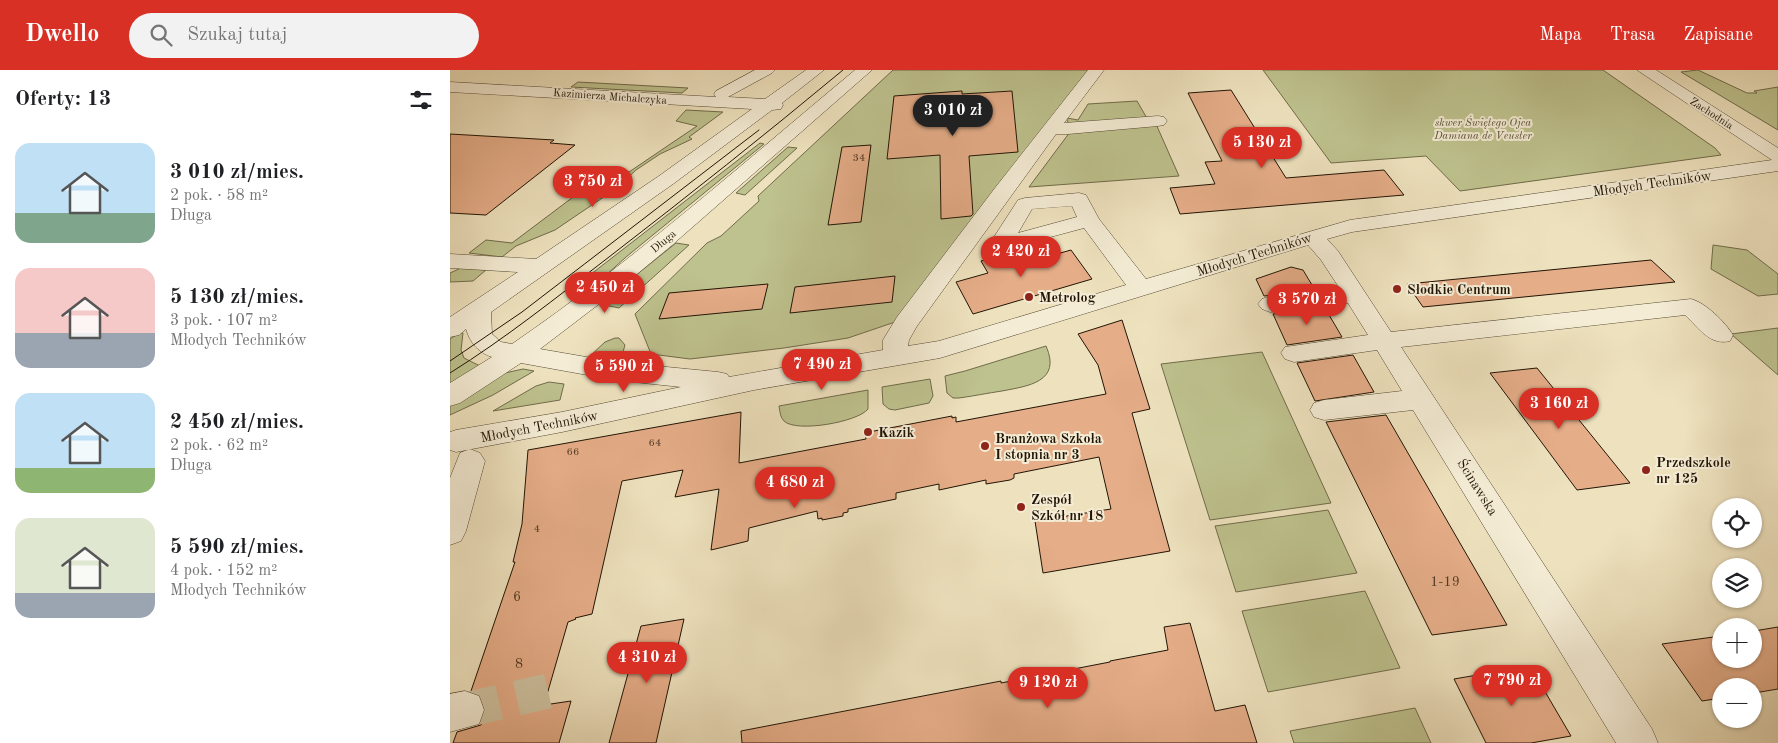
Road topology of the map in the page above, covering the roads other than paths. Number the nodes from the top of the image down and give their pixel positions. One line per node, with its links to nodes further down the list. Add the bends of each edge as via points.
1 (767, 70): 7 (street, via 729,91 492,75)
2 (816, 70): 8 (street)
3 (864, 70): 9 (street, Długa)
4 (1096, 70): 11 (street)
5 (1646, 70): 12 (street, Zachodnia)
6 (450, 87): 7 (street, Kazimierza Michalczyka)
7 (471, 88): 8 (street, Kazimierza Michalczyka)
8 (770, 105): 9 (street, Kazimierza Michalczyka); 17 (street)
9 (819, 108): 25 (street, Długa, via 623,275)
10 (1158, 121): 11 (street)
11 (1052, 128): 27 (street, via 906,323 896,340)
12 (1778, 156)
13 (1778, 165): 15 (street, Młodych Techników, via 1359,225)
14 (1089, 220): 18 (street)
15 (1312, 236): 18 (street, Młodych Techników); 19 (street, Ścinawska, via 1330,256)
16 (451, 261): 17 (street)
17 (540, 266): 21 (street)
18 (1141, 288): 27 (street, Młodych Techników, via 966,342)
19 (1355, 295): 20 (street); 24 (street, Ścinawska)
20 (1270, 304)
21 (479, 308): 22 (street); 25 (street, Młodych Techników, via 478,331 482,340 494,348)
22 (450, 329)
23 (1721, 335): 24 (street, via 1691,307)
24 (1384, 340): 26 (street); 30 (street, Ścinawska)
25 (517, 353): 28 (street, Młodych Techników, via 615,371); 29 (street, Długa)
26 (1294, 353)
27 (896, 357): 28 (street, Młodych Techników)
28 (739, 384): 32 (street, Młodych Techników, via 562,422 463,451)
29 (450, 396)
30 (1421, 399): 31 (street); 33 (street, Ścinawska)
31 (1324, 410)
32 (450, 531)
33 (1638, 743)

